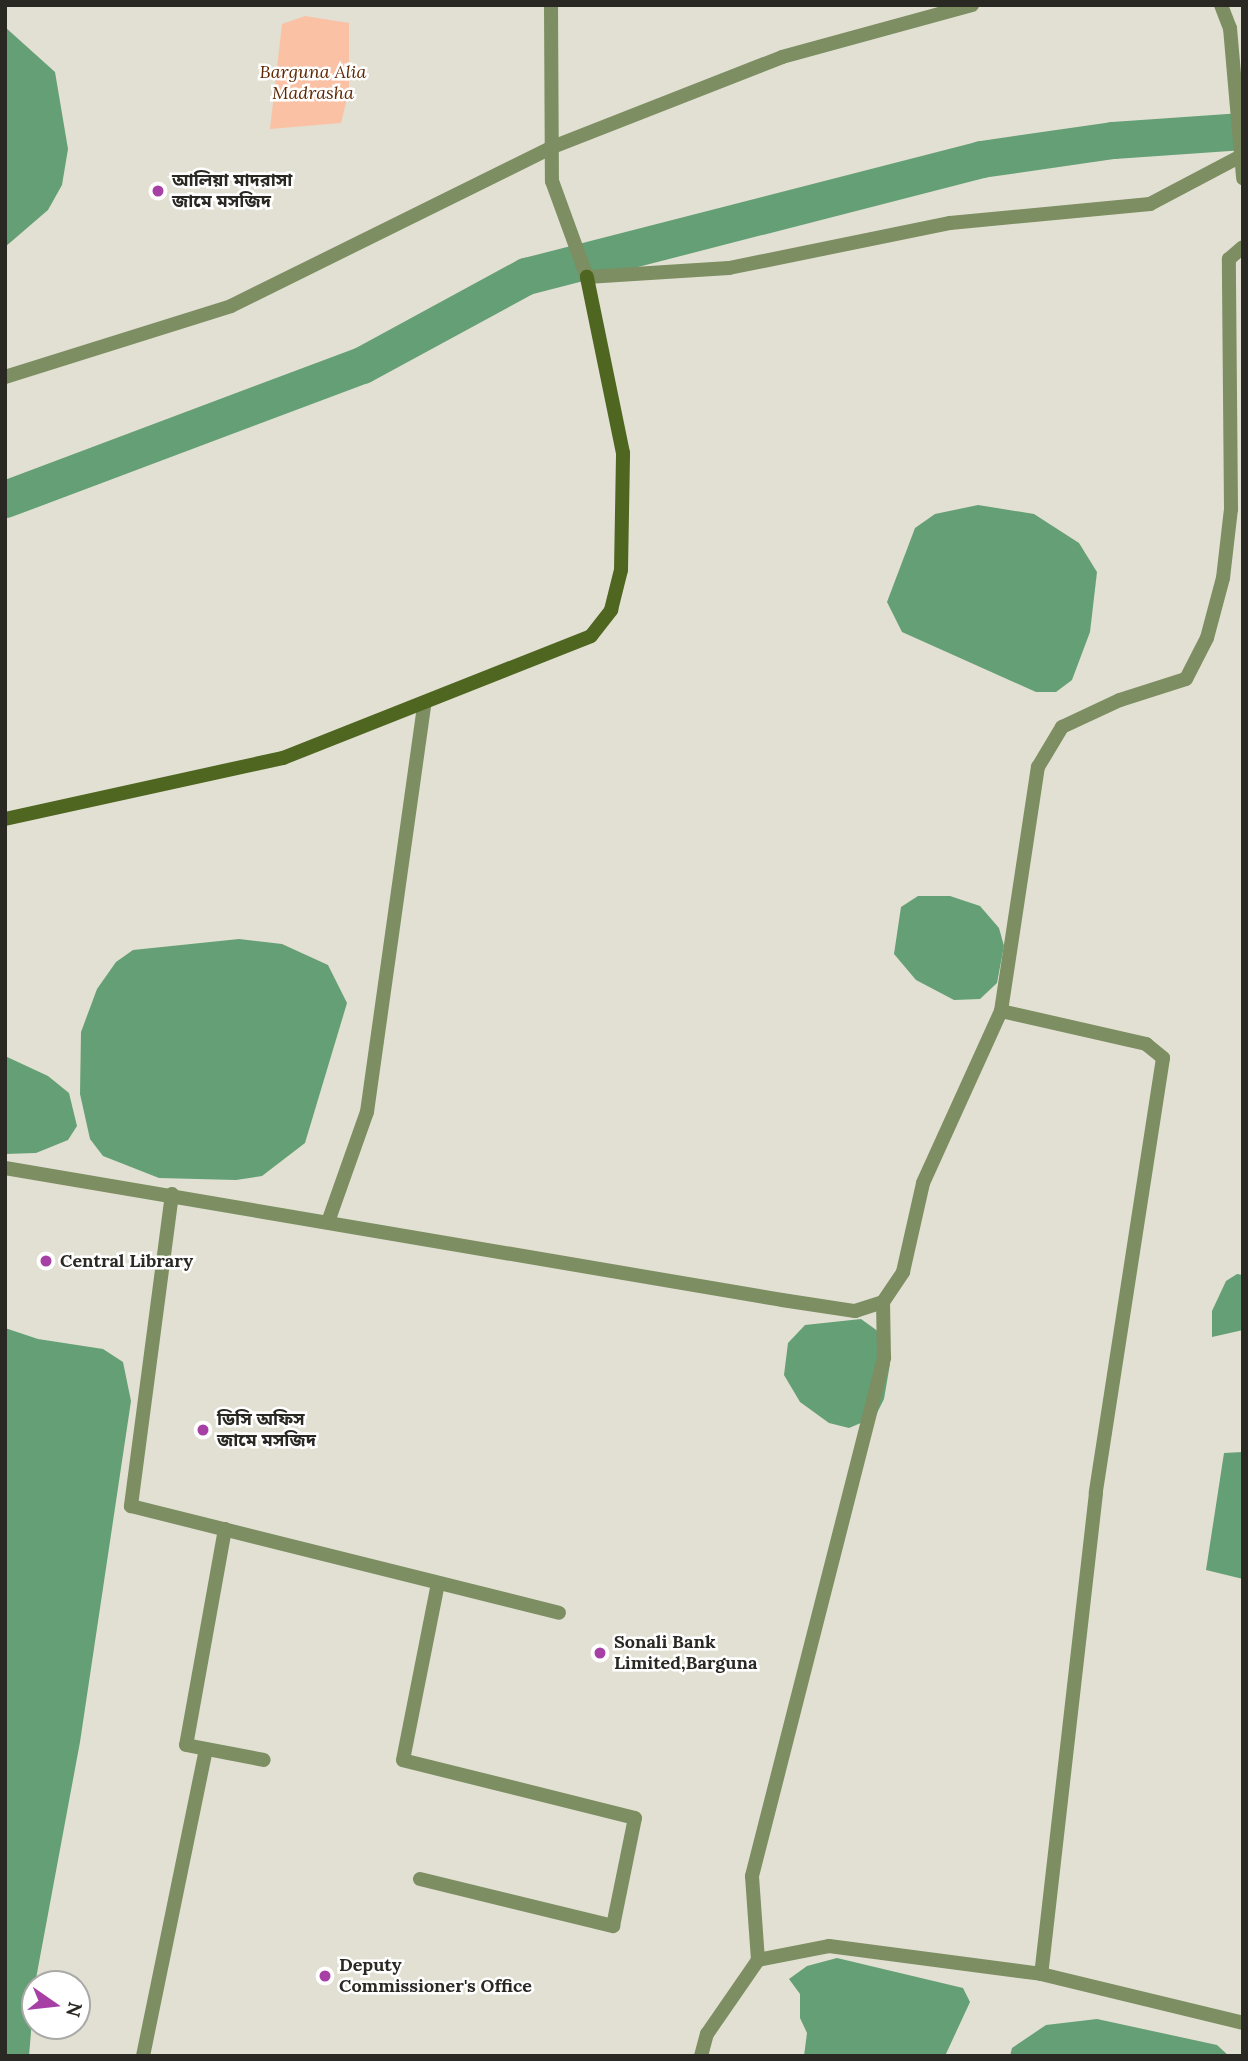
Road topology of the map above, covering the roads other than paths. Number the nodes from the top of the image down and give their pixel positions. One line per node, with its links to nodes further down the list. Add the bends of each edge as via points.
1 (551, 5): 5 (street)
2 (972, 5): 4 (street)
3 (1221, 5): 6 (street, via 1230,28)
4 (940, 9): 5 (street, via 782,57)
5 (550, 148): 9 (street, via 552,181); 10 (street, via 231,306)
6 (1239, 157): 7 (street); 9 (street, via 1150,204 950,223 729,268)
7 (1243, 178)
8 (1243, 247): 13 (street, via 1229,259 1231,509 1223,578 1207,638 1186,679 1120,700 1062,727 1038,767)
9 (587, 276): 11 (street, via 623,453 621,570 611,610 591,636)
10 (5, 377)
11 (424, 704): 12 (street, via 283,758); 16 (street, via 367,1112)
12 (5, 819)
13 (1000, 1011): 17 (street, via 923,1183 903,1272); 25 (street, via 1146,1044 1163,1058 1096,1493)
14 (5, 1168): 15 (street)
15 (172, 1194): 16 (street); 18 (street, via 131,1506)
16 (328, 1222): 17 (street, via 855,1311)
17 (884, 1302): 24 (street, via 884,1358 752,1876)
18 (225, 1529): 19 (street); 21 (street, via 186,1745)
19 (438, 1583): 20 (street); 23 (street, via 403,1760 635,1818 613,1926)
20 (559, 1613)
21 (206, 1749): 22 (street); 27 (street)
22 (264, 1760)
23 (420, 1879)
24 (758, 1960): 25 (street, via 829,1946); 28 (street, via 707,2034)
25 (1041, 1973): 26 (street)
26 (1243, 2023)
27 (143, 2056)
28 (701, 2056)

